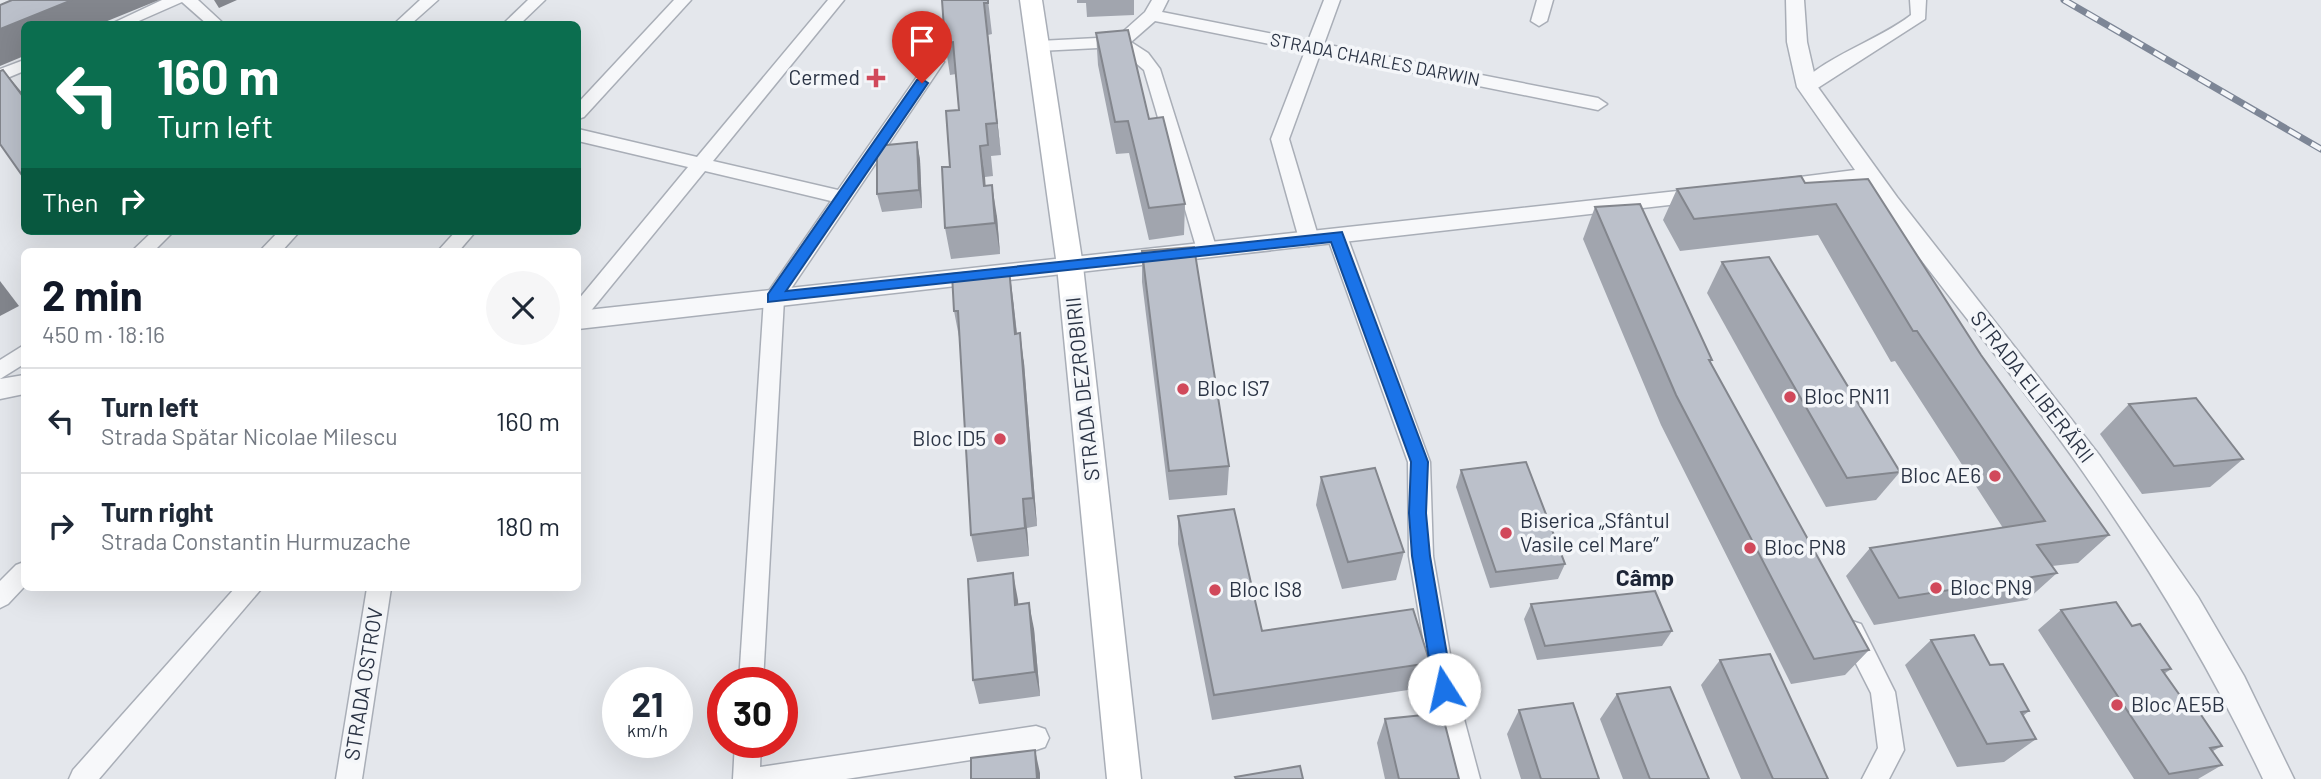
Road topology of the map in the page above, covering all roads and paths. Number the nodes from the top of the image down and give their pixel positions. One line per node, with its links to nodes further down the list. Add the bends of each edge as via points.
1 (176, 0): 13 (street)
2 (189, 0): 14 (street)
3 (430, 0): 15 (street)
4 (537, 0): 16 (street)
5 (683, 0): 26 (street)
6 (836, 0): 28 (street)
7 (1031, 0): 19 (main road, STRADA DEZROBIRII)
8 (1332, 0): 20 (street)
9 (1545, 0): 17 (street)
10 (1795, 0): 24 (street, STRADA ELIBERĂRII, via 1797,42)
11 (1918, 0): 24 (street, via 1919,16 1905,29 1824,73)
12 (1156, 7): 18 (street); 20 (street, STRADA CHARLES DARWIN)
13 (126, 21)
14 (213, 21)
15 (406, 21)
16 (514, 21)
17 (1539, 21)
18 (1121, 42): 19 (street); 43 (street, via 1152,69)
19 (1039, 46): 44 (main road, STRADA DEZROBIRII)
20 (1312, 47): 25 (street, STRADA CHARLES DARWIN); 39 (street, via 1280,139)
21 (936, 62): 32 (street)
22 (21, 66): 23 (street)
23 (0, 76)
24 (1807, 88): 29 (street, STRADA ELIBERĂRII)
25 (1598, 104)
26 (581, 110)
27 (581, 136): 28 (street)
28 (701, 164): 32 (street); 46 (street)
29 (1870, 176): 30 (street); 67 (street, STRADA ELIBERĂRII, via 2099,474 2188,606)
30 (1760, 188)
31 (1733, 191): 33 (street)
32 (843, 198): 45 (street)
33 (1624, 204): 34 (street); 38 (street)
34 (1637, 227)
35 (160, 235): 40 (street)
36 (287, 235): 41 (street)
37 (463, 235): 42 (street)
38 (1336, 236): 39 (street); 65 (street, via 1419,462 1421,556 1444,689)
39 (1309, 239): 43 (street)
40 (146, 248)
41 (273, 248)
42 (451, 248)
43 (1207, 250): 44 (street)
44 (1070, 266): 45 (street); 64 (main road, STRADA DEZROBIRII)
45 (774, 298): 47 (street); 57 (street)
46 (581, 309)
47 (581, 320)
48 (21, 354): 49 (street)
49 (0, 371)
50 (21, 386): 51 (street)
51 (0, 389)
52 (21, 575): 55 (street)
53 (247, 591): 60 (street)
54 (379, 591): 61 (street, STRADA OSTROV)
55 (0, 597)
56 (1840, 607): 66 (street, via 1883,692 1891,750)
57 (752, 667)
58 (1036, 738): 63 (street)
59 (747, 758): 62 (street)
60 (82, 779)
61 (349, 779)
62 (746, 779)
63 (762, 779)
64 (1124, 779)
65 (1467, 779)
66 (1875, 779)
67 (2279, 779)

